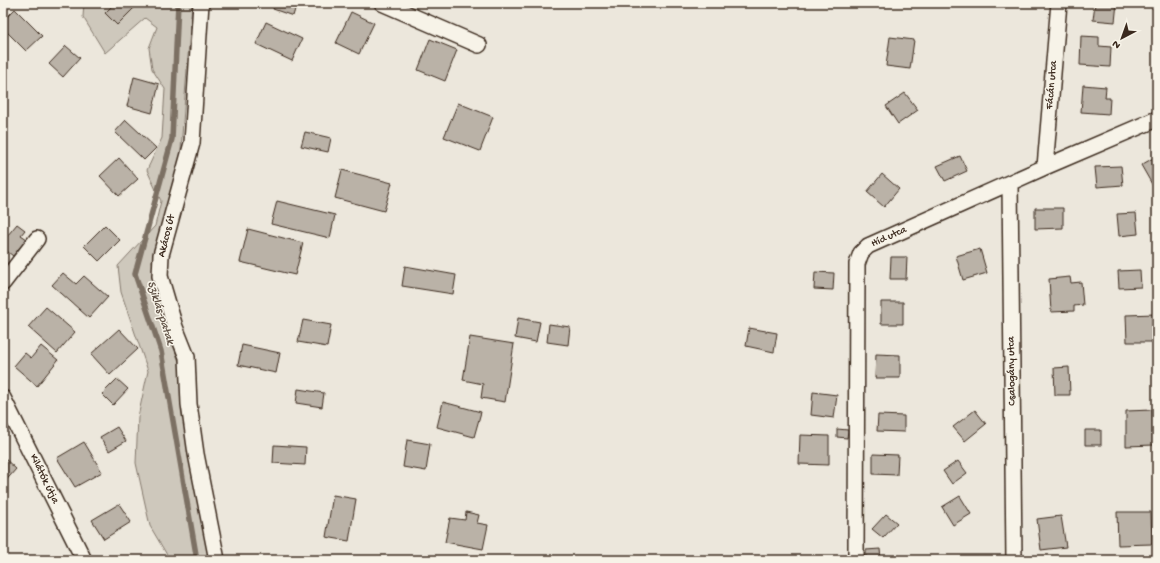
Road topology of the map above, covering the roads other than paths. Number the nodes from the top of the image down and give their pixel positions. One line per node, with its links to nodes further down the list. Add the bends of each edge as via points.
1 (201, 3): 12 (street, Akácos út, via 192,143 161,256 160,276 187,357 194,440)
2 (382, 3): 4 (street)
3 (1059, 3): 6 (street, Fácán utca)
4 (479, 45)
5 (1157, 119): 6 (street, Híd utca)
6 (1045, 167): 7 (street, Híd utca)
7 (1010, 183): 13 (street, Híd utca, via 868,246 861,253 857,264); 14 (street, Csalogány utca)
8 (37, 239): 9 (street)
9 (3, 283)
10 (3, 398): 11 (street, Kilátók útja)
11 (84, 560)
12 (217, 560)
13 (856, 560)
14 (1014, 560)

